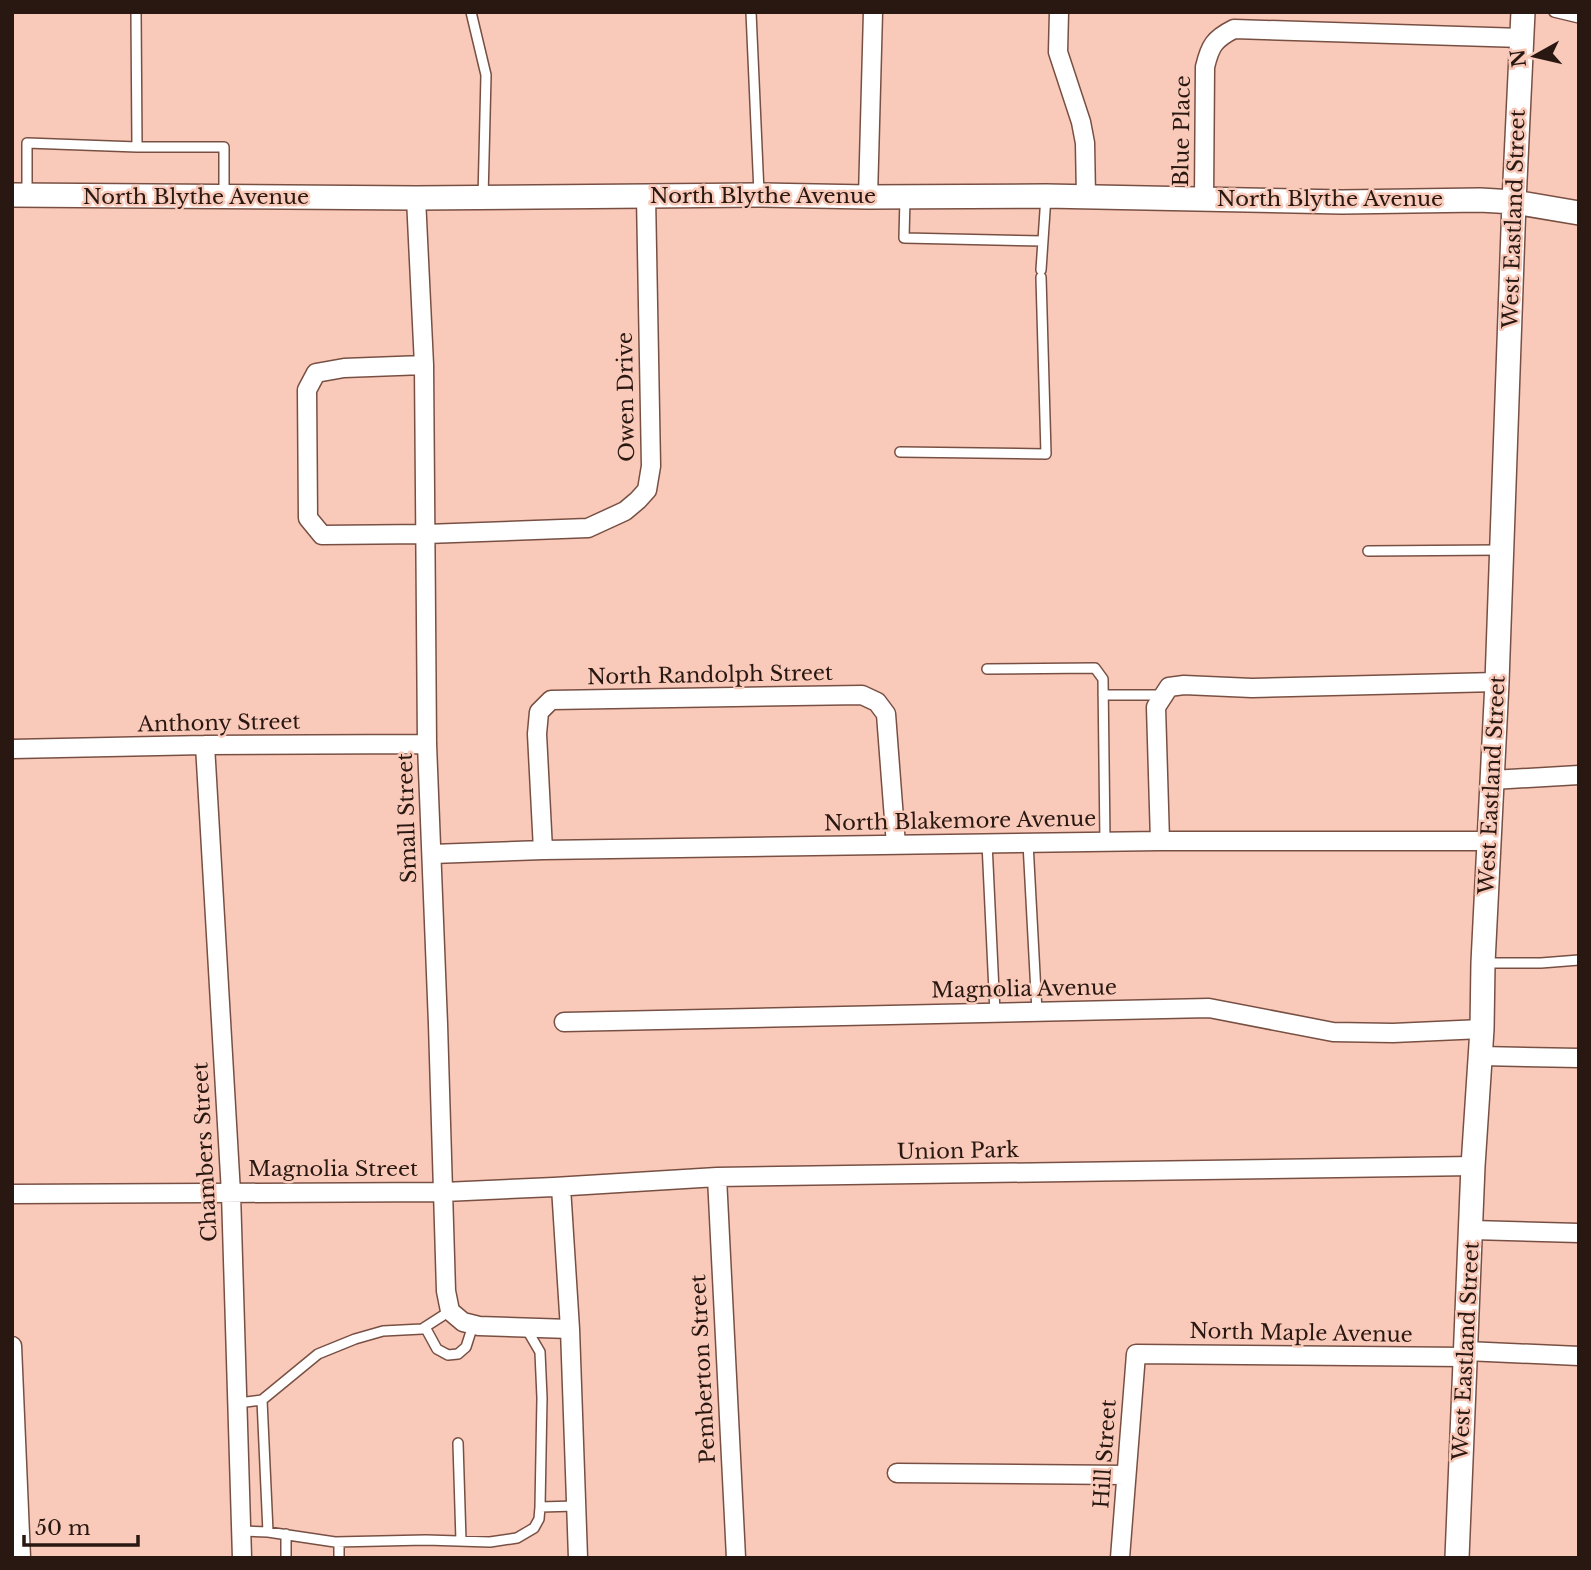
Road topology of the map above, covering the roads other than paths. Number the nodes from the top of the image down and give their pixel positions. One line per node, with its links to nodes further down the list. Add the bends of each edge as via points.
1 (136, 12): 10 (lane)
2 (471, 12): 20 (lane, via 486,75)
3 (751, 12): 12 (lane)
4 (873, 12): 16 (street)
5 (1059, 12): 18 (street, via 1058,52 1085,143)
6 (1523, 12): 9 (street, West Eastland Street)
7 (1554, 12): 8 (lane)
8 (1579, 18)
9 (1522, 38): 21 (street, Blue Place, via 1234,29 1223,34 1210,48 1205,67); 22 (street, West Eastland Street)
10 (137, 147): 11 (lane, via 26,143); 15 (lane, via 224,147)
11 (20, 195): 15 (street, North Blythe Avenue)
12 (759, 195): 13 (street, North Blythe Avenue); 16 (street, North Blythe Avenue)
13 (646, 196): 20 (street, North Blythe Avenue); 27 (street, Owen Drive, via 651,466 647,490 625,511 588,528)
14 (1046, 196): 17 (street, North Blythe Avenue); 18 (street, North Blythe Avenue); 24 (lane)
15 (224, 197): 19 (street, North Blythe Avenue)
16 (868, 197): 17 (street, North Blythe Avenue)
17 (905, 197): 24 (lane, via 905,238)
18 (1086, 197): 21 (street, North Blythe Avenue)
19 (416, 198): 20 (street, North Blythe Avenue); 25 (street, Small Street)
20 (483, 198)
21 (1204, 199): 22 (street, North Blythe Avenue)
22 (1514, 202): 23 (street, North Blythe Avenue); 28 (street, West Eastland Street)
23 (1579, 213)
24 (1043, 241): 26 (lane, via 1046,454)
25 (424, 365): 27 (street, Small Street); 27 (street, Owen Drive, via 316,373 307,390 308,518 322,535)
26 (900, 452)
27 (426, 534): 34 (street, Small Street)
28 (1502, 550): 29 (lane); 31 (street, West Eastland Street)
29 (1368, 551)
30 (987, 669): 32 (lane, via 1095,668 1103,679)
31 (1497, 682): 33 (street, via 1252,688 1184,685 1169,687); 38 (street, West Eastland Street)
32 (1104, 695): 33 (lane); 39 (lane)
33 (1164, 695): 40 (street, via 1156,708)
34 (427, 744): 35 (street, Anthony Street); 46 (street, Small Street)
35 (205, 745): 36 (street, Anthony Street); 59 (street, Chambers Street)
36 (12, 749)
37 (1579, 775): 38 (street)
38 (1492, 780): 41 (street, West Eastland Street)
39 (1105, 841): 40 (street, North Blakemore Avenue); 43 (street, North Blakemore Avenue)
40 (1160, 841): 41 (street, North Blakemore Avenue)
41 (1490, 841): 48 (street, West Eastland Street)
42 (987, 843): 43 (street, North Blakemore Avenue); 44 (street, North Blakemore Avenue); 50 (lane)
43 (1028, 843): 49 (lane)
44 (896, 845): 45 (street, North Blakemore Avenue); 45 (street, North Randolph Street, via 886,714 877,702 862,695 578,699 551,700 539,712)
45 (543, 850): 46 (street, North Blakemore Avenue)
46 (432, 854): 58 (street, Small Street)
47 (1579, 960): 48 (lane)
48 (1483, 963): 52 (street, West Eastland Street)
49 (1037, 1012): 50 (street, Magnolia Avenue); 52 (street, Magnolia Avenue, via 1209,1008 1333,1032)
50 (995, 1013): 51 (street, Magnolia Avenue)
51 (564, 1022)
52 (1482, 1029): 53 (street, West Eastland Street)
53 (1481, 1056): 54 (street); 55 (street, West Eastland Street)
54 (1579, 1058)
55 (1474, 1166): 56 (street, Union Park); 61 (street, West Eastland Street)
56 (717, 1177): 57 (street, Union Park); 89 (street, Pemberton Street)
57 (561, 1187): 58 (street, Union Park); 67 (street)
58 (443, 1192): 59 (street, Magnolia Street); 63 (street, Small Street)
59 (231, 1193): 60 (street, Magnolia Street); 73 (street, Chambers Street)
60 (12, 1194)
61 (1472, 1230): 62 (street); 70 (street, West Eastland Street)
62 (1579, 1233)
63 (450, 1311): 64 (street); 65 (lane)
64 (473, 1325): 65 (lane, via 466,1346 458,1354 448,1355 437,1349); 66 (street)
65 (425, 1327): 72 (lane, via 383,1331 318,1354)
66 (526, 1327): 67 (street); 78 (lane, via 540,1352)
67 (570, 1328): 77 (street)
68 (12, 1346): 84 (street)
69 (1136, 1354): 70 (street, North Maple Avenue); 76 (street, Hill Street)
70 (1466, 1354): 71 (street, North Maple Avenue); 91 (street, West Eastland Street)
71 (1579, 1356)
72 (262, 1400): 73 (lane); 80 (lane)
73 (238, 1403): 79 (street, Chambers Street)
74 (458, 1443): 82 (lane)
75 (897, 1473): 76 (street)
76 (1126, 1475): 90 (street, Hill Street)
77 (576, 1506): 78 (lane); 88 (street)
78 (540, 1507): 82 (lane, via 534,1528 517,1538)
79 (241, 1531): 80 (lane); 85 (street, Chambers Street)
80 (268, 1532): 81 (lane)
81 (286, 1535): 83 (lane); 86 (lane)
82 (461, 1541): 83 (lane)
83 (339, 1542): 87 (lane)
84 (21, 1558)
85 (242, 1558)
86 (286, 1558)
87 (339, 1558)
88 (578, 1558)
89 (736, 1558)
90 (1120, 1558)
91 (1457, 1558)

